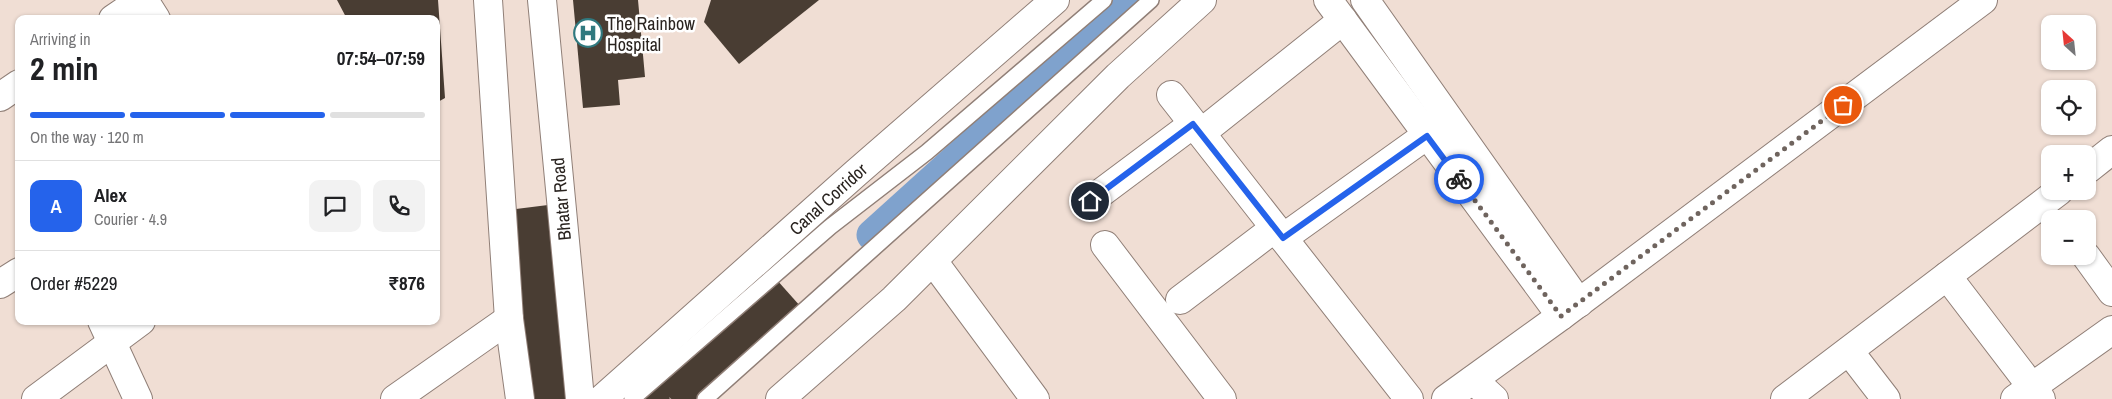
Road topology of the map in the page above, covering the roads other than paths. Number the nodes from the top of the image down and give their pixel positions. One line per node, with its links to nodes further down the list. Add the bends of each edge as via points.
1 (142, 0): 11 (street); 12 (street)
2 (488, 0): 32 (street)
3 (542, 0): 43 (street, Bhatar Road)
4 (1055, 0): 44 (street, Canal Corridor)
5 (1104, 0): 45 (lane, via 927,152 830,227)
6 (1151, 0): 46 (lane)
7 (1202, 0): 24 (street, via 1118,76)
8 (1365, 0): 31 (street)
9 (1983, 0): 31 (street)
10 (1336, 10): 16 (street); 17 (street)
11 (119, 15)
12 (153, 15)
13 (15, 87): 15 (street)
14 (1171, 95): 16 (street)
15 (0, 96)
16 (1197, 128): 20 (street); 22 (street)
17 (1427, 136): 22 (street); 31 (street)
18 (2112, 150): 19 (street)
19 (2096, 163)
20 (1090, 201)
21 (2055, 203): 27 (street)
22 (1279, 233): 30 (street); 50 (street)
23 (1105, 245): 49 (street)
24 (933, 261): 47 (street); 48 (street)
25 (2092, 265): 29 (street)
26 (15, 275): 28 (street)
27 (1947, 276): 36 (street); 38 (street)
28 (0, 284)
29 (2112, 292)
30 (1180, 300)
31 (1570, 310): 37 (street)
32 (509, 319): 41 (street); 42 (street)
33 (128, 325): 35 (street)
34 (2112, 330): 38 (street)
35 (106, 332): 39 (street); 40 (street)
36 (1849, 351): 53 (street); 54 (street)
37 (1473, 380): 51 (street); 52 (street)
38 (2030, 395)
39 (36, 399)
40 (138, 399)
41 (395, 399)
42 (520, 399)
43 (580, 399)
44 (602, 399)
45 (632, 399)
46 (706, 399)
47 (780, 399)
48 (1035, 399)
49 (1222, 399)
50 (1409, 399)
51 (1446, 399)
52 (1494, 399)
53 (1786, 399)
54 (1886, 399)

